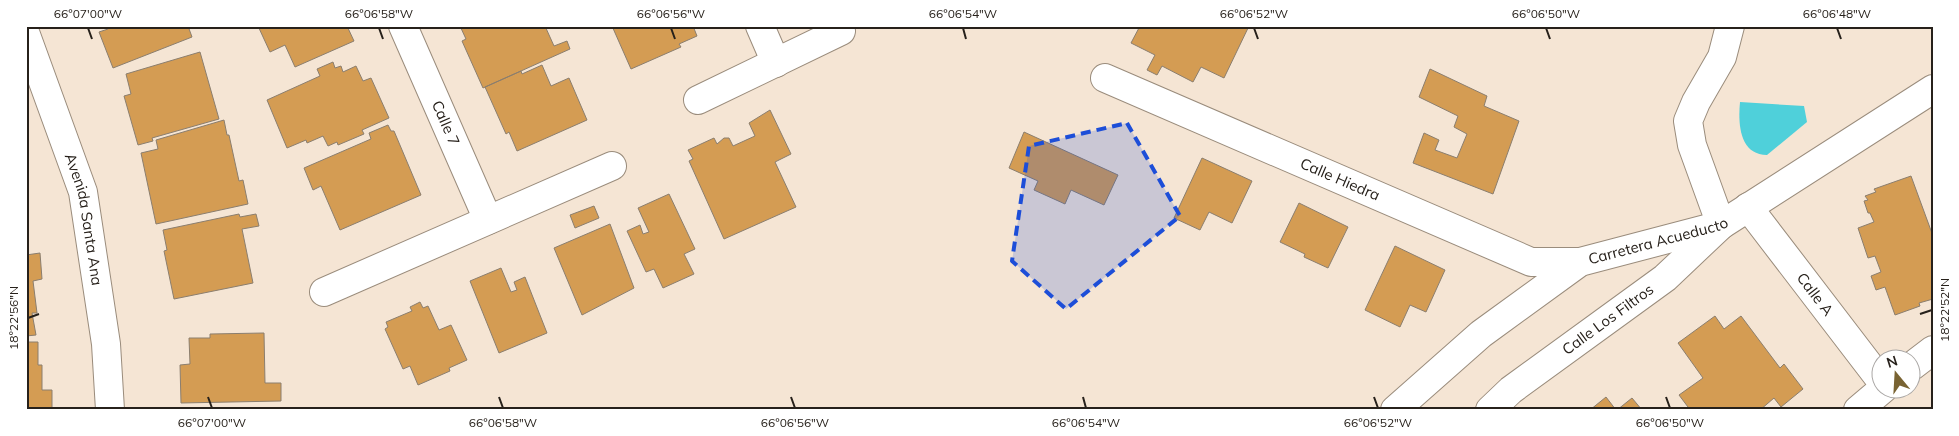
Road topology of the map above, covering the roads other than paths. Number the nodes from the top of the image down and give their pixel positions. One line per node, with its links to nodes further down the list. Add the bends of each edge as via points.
1 (403, 26): 12 (street, Calle 7)
2 (760, 26): 6 (street)
3 (1730, 26): 13 (street, via 1722,57 1688,121 1692,145)
4 (841, 31): 6 (street)
5 (26, 35): 20 (street, Avenida Santa Ana, via 83,192 106,344)
6 (776, 63): 9 (street)
7 (1104, 78): 14 (street, Calle Hiedra, via 1531,262)
8 (1933, 88): 11 (street, Carretera Acueducto)
9 (698, 100)
10 (612, 166): 12 (street)
11 (1748, 208): 13 (street, Carretera Acueducto); 18 (street, Calle A)
12 (488, 220): 15 (street)
13 (1721, 225): 14 (street, Carretera Acueducto); 22 (street, Calle Los Filtros, via 1665,278 1511,390)
14 (1580, 262): 21 (street, Carretera Acueducto, via 1481,334)
15 (324, 292)
16 (1933, 350): 17 (street)
17 (1922, 358)
18 (1872, 369)
19 (1872, 398): 23 (street)
20 (110, 410)
21 (1395, 410)
22 (1490, 410)
23 (1858, 410)

